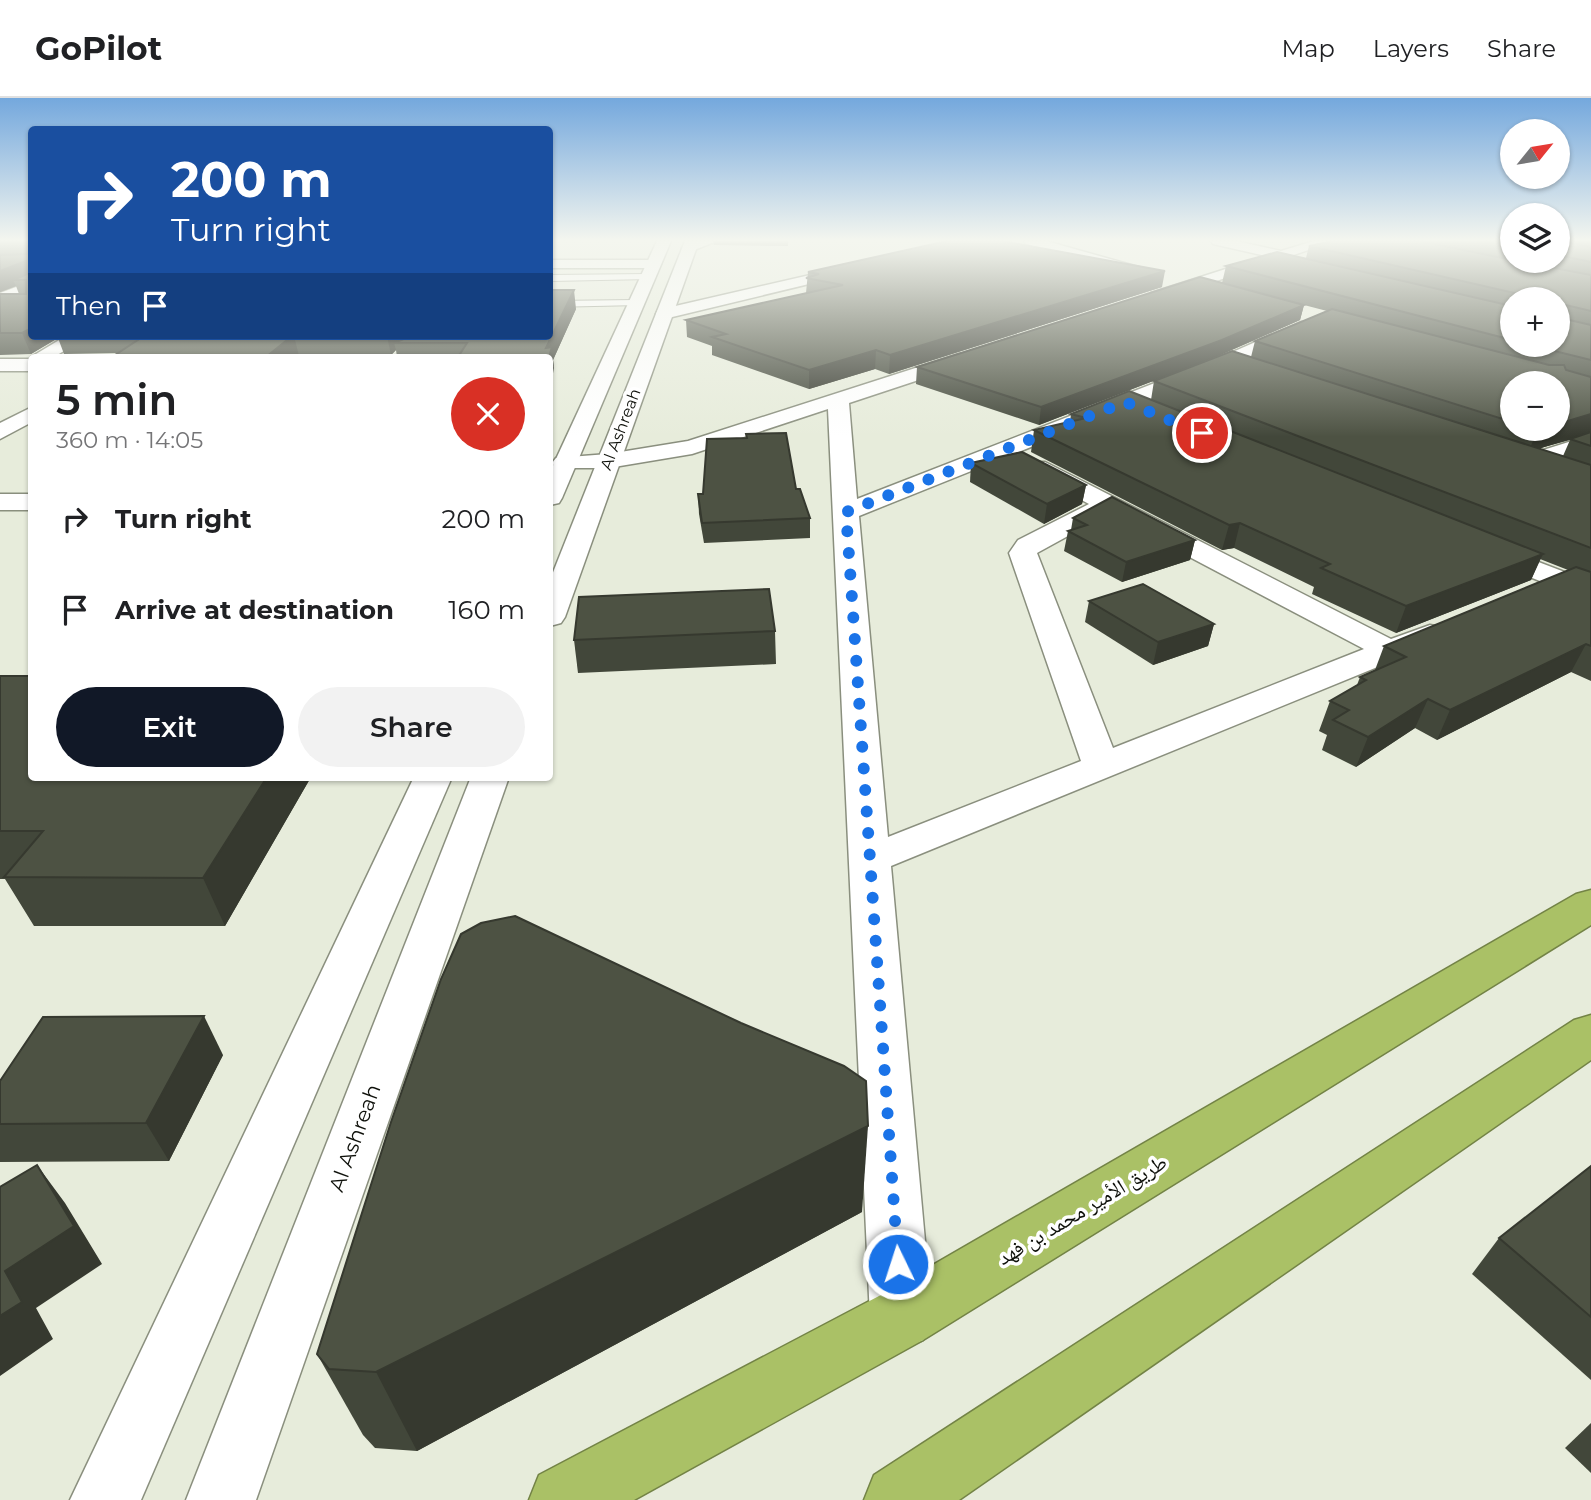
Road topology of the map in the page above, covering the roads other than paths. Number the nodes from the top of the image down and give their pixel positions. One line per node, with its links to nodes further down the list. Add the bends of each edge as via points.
1 (634, 306): 21 (street)
2 (668, 306): 4 (street, Al Ashreah)
3 (696, 306): 4 (street)
4 (664, 314): 20 (street, Al Ashreah)
5 (1281, 317): 10 (street, via 1312,321)
6 (72, 340): 8 (street)
7 (983, 352): 13 (street)
8 (46, 354)
9 (28, 362): 11 (street)
10 (1226, 362): 12 (street); 14 (street)
11 (0, 365)
12 (1253, 370)
13 (838, 399): 20 (street, via 692,447); 27 (street)
14 (1125, 402): 15 (street); 19 (street)
15 (1150, 412)
16 (28, 415): 17 (street)
17 (0, 432)
18 (1591, 442): 22 (street, via 1522,460)
19 (1003, 450): 26 (street); 27 (street)
20 (608, 461): 21 (street); 31 (street, Al Ashreah)
21 (564, 463): 23 (street)
22 (1566, 474)
23 (553, 490)
24 (0, 502): 25 (street)
25 (28, 502)
26 (1108, 504): 33 (street); 34 (street, via 1028,546 1024,554)
27 (846, 512): 37 (street)
28 (1459, 538): 29 (street)
29 (1576, 587): 30 (street)
30 (1525, 596)
31 (553, 609)
32 (1463, 620): 33 (street)
33 (1389, 650): 34 (street)
34 (1101, 765): 37 (street)
35 (431, 781): 42 (street)
36 (489, 781): 43 (street, Al Ashreah)
37 (870, 859): 40 (street)
38 (1591, 905): 40 (highway, طريق الأمير محمد بن فهد)
39 (1585, 1047): 41 (highway)
40 (901, 1318): 44 (highway, طريق الأمير محمد بن فهد)
41 (911, 1496)
42 (105, 1500)
43 (220, 1500)
44 (564, 1500)

